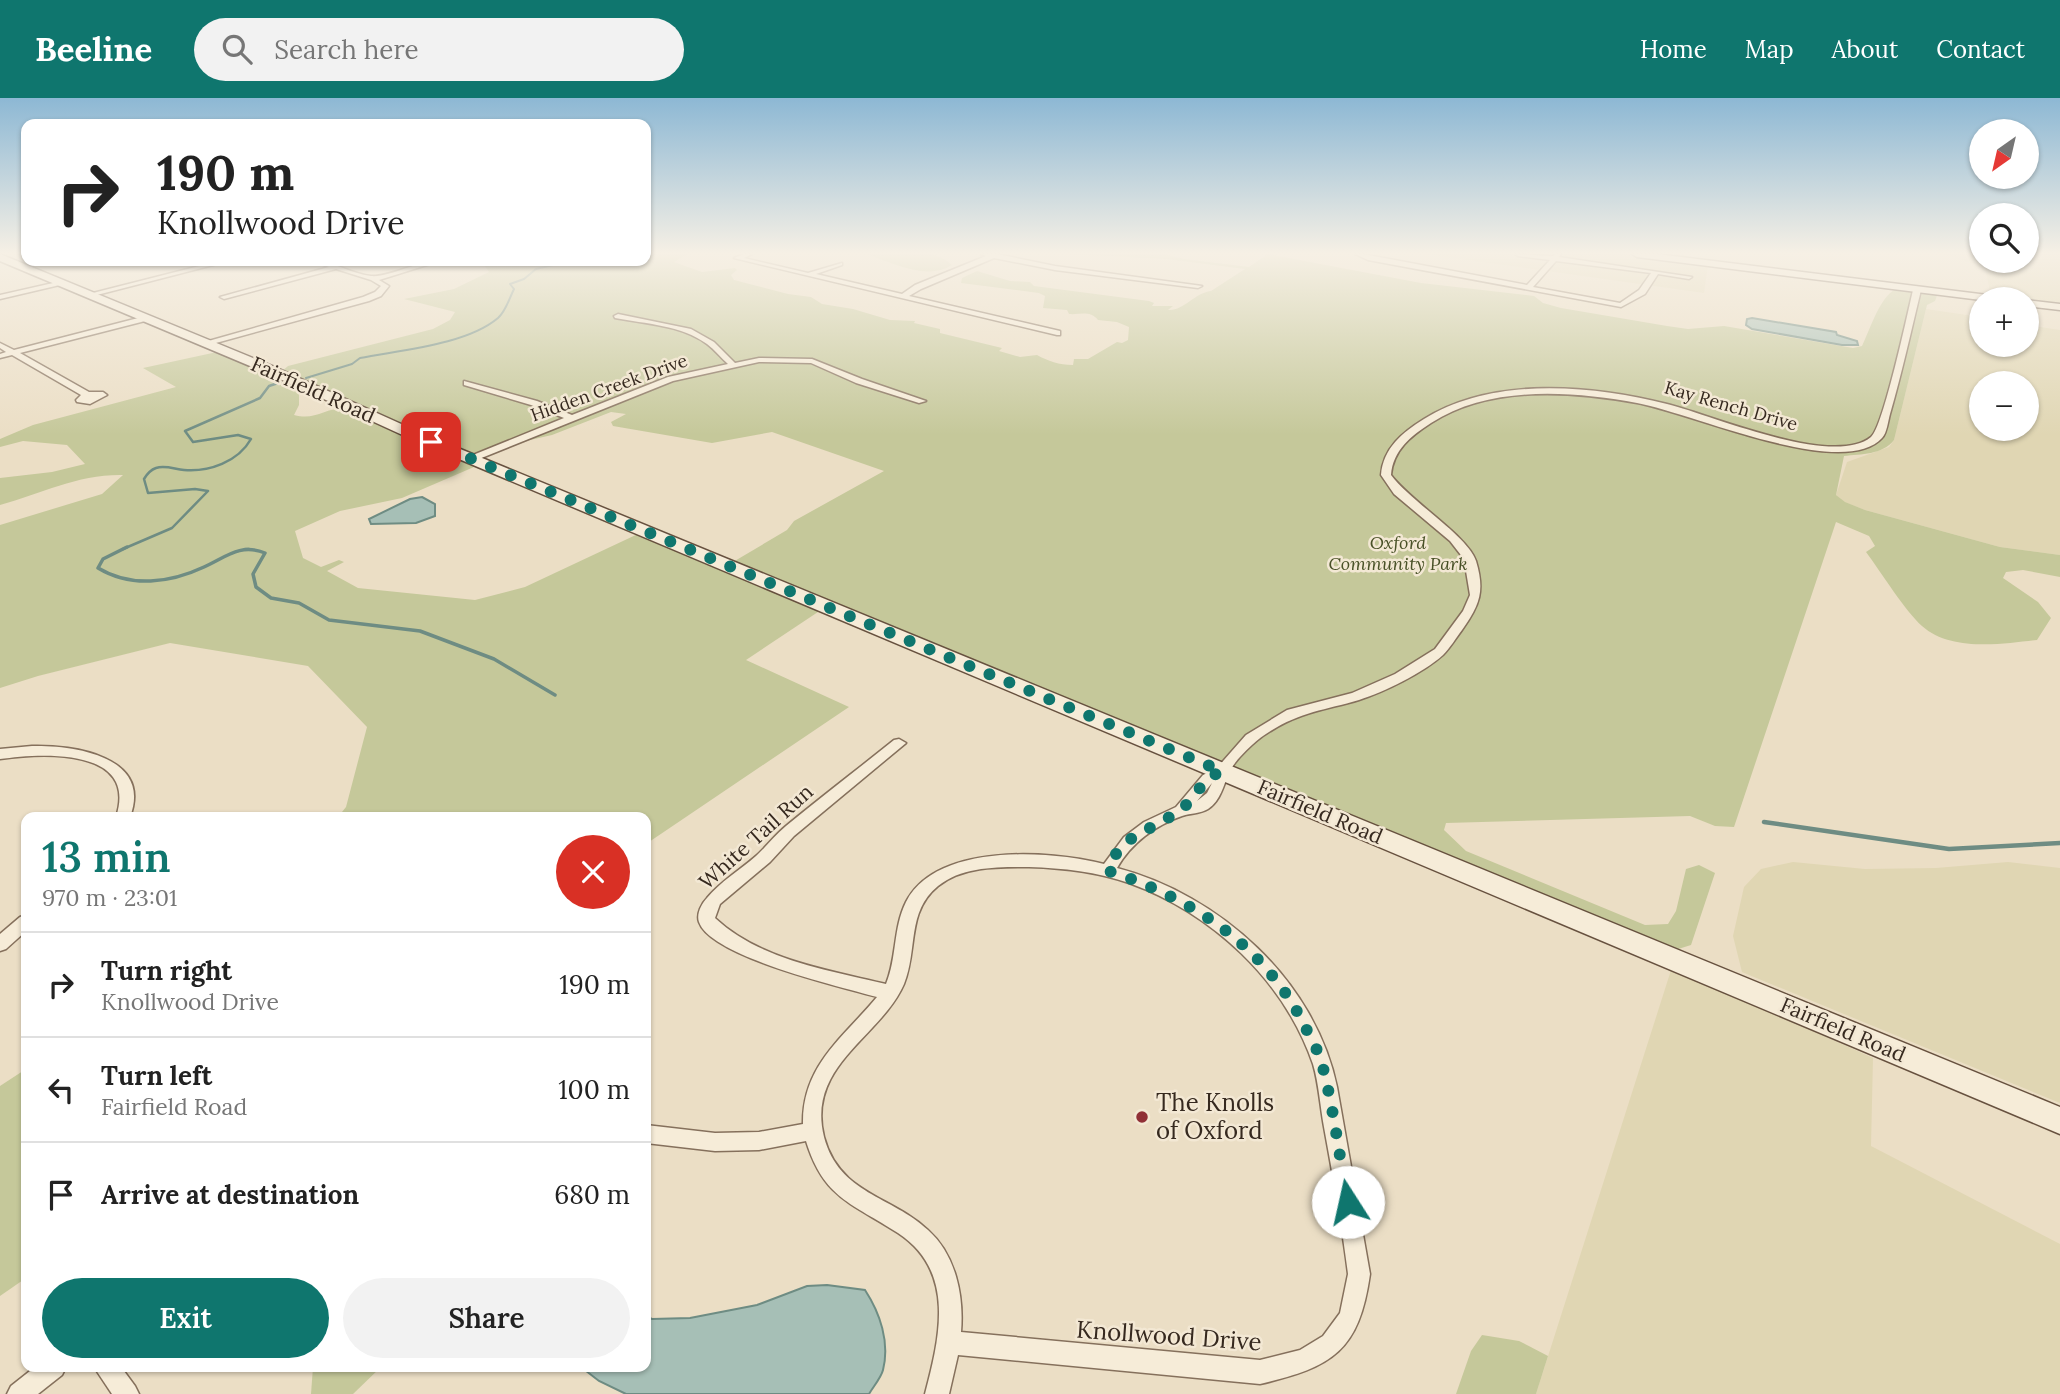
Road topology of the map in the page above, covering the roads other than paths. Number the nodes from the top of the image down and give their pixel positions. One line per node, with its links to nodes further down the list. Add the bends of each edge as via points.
1 (137, 314): 6 (street, Fairfield Road)
2 (308, 314): 8 (street)
3 (980, 314): 7 (street)
4 (1911, 314): 20 (street, Kay Rench Drive, via 1879,436 1864,446 1798,446 1664,406 1579,393 1493,397 1454,406 1428,419 1391,453 1386,475 1398,492 1454,539 1470,559 1476,595 1469,612 1439,652 1420,665 1357,696 1278,719 1251,738)
5 (618, 316): 12 (street, via 697,335)
6 (146, 318): 8 (street, Fairfield Road); 10 (street)
7 (1057, 333)
8 (208, 344): 17 (street, Fairfield Road)
9 (0, 345): 10 (street)
10 (14, 352): 11 (street); 14 (street)
11 (0, 356)
12 (732, 364): 15 (street, Hidden Creek Drive, via 775,358 811,361); 16 (street, Hidden Creek Drive, via 671,379)
13 (467, 383): 16 (street)
14 (88, 395)
15 (922, 401)
16 (571, 418): 17 (street, Hidden Creek Drive)
17 (471, 458): 20 (street, Fairfield Road)
18 (899, 743): 25 (street, White Tail Run, via 714,900 706,920 747,951)
19 (0, 754): 21 (street, via 59,751 105,761 125,787)
20 (1222, 771): 22 (street, via 1221,785 1201,806 1182,810 1132,838 1117,852); 26 (street, Fairfield Road)
21 (125, 812)
22 (1108, 871): 25 (street, Knollwood Drive, via 1020,861 962,867 940,876 922,890 909,909 899,975); 29 (street, Knollwood Drive, via 1205,914 1273,972 1300,1015 1322,1063 1355,1242 1356,1301 1347,1327 1325,1351 1298,1364 1261,1372)
23 (21, 925): 24 (street)
24 (0, 944)
25 (891, 993): 27 (street, Knollwood Drive, via 824,1073 811,1112)
26 (2060, 1121)
27 (812, 1131): 28 (street, via 737,1142); 29 (street, Knollwood Drive, via 835,1180 923,1238 941,1265 950,1305)
28 (651, 1135)
29 (951, 1343): 34 (street, Knollwood Drive)
30 (48, 1372): 32 (street)
31 (110, 1372): 33 (street)
32 (19, 1394)
33 (127, 1394)
34 (937, 1394)

